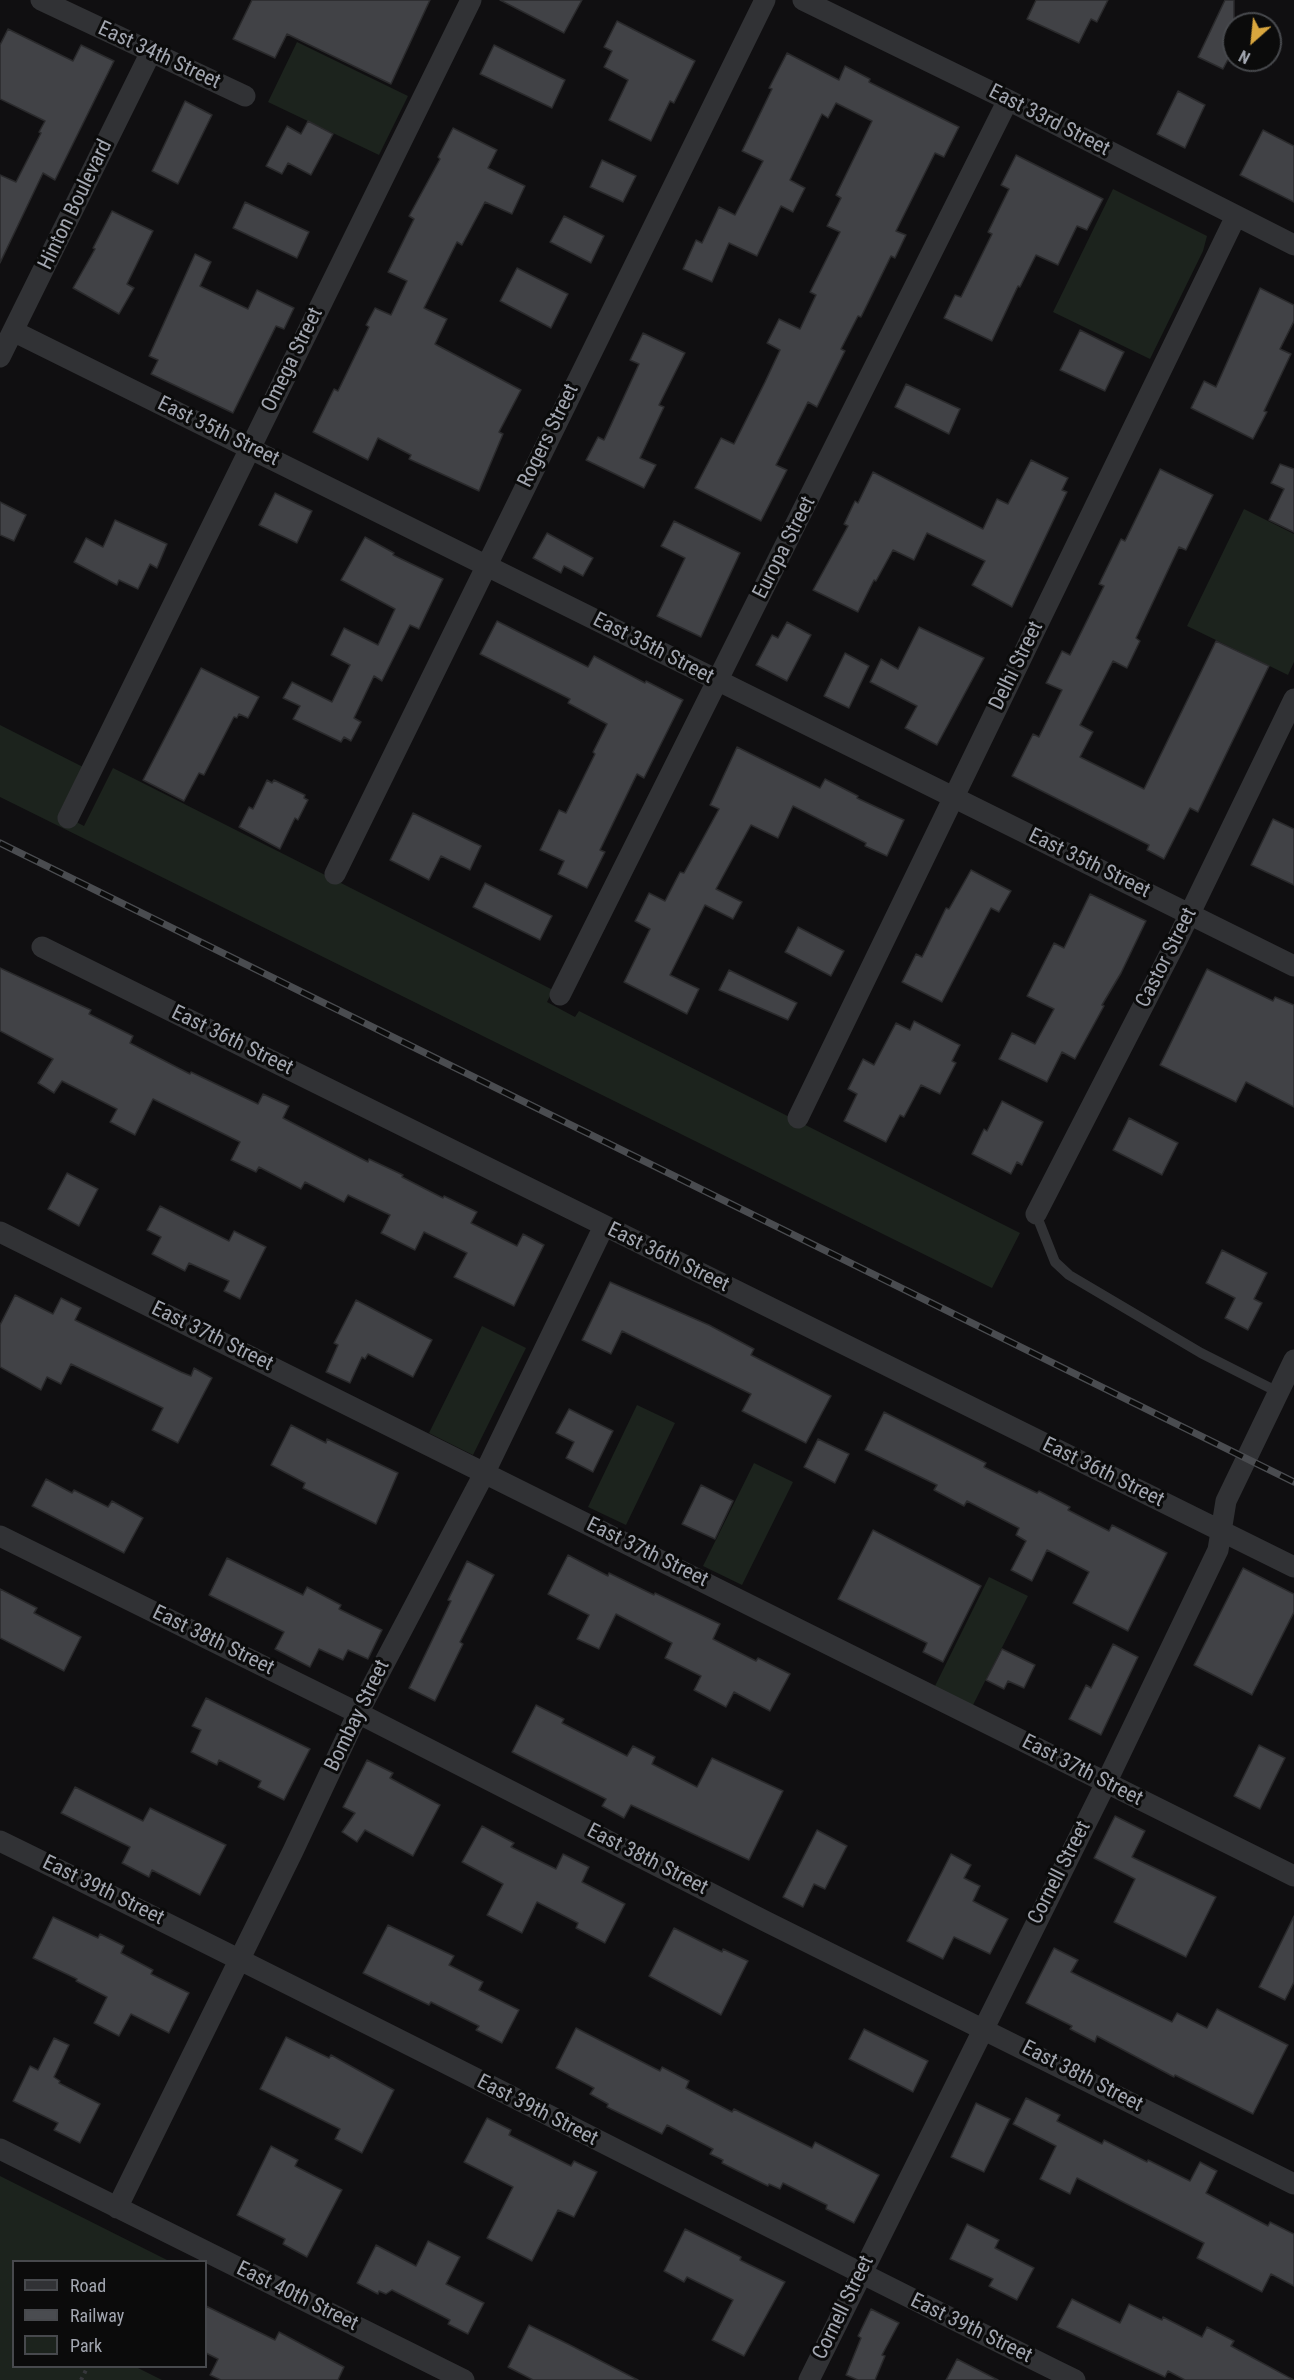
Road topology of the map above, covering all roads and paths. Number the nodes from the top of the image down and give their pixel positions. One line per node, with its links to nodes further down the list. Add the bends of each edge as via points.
1 (40, 0): 5 (street, East 34th Street)
2 (471, 0): 12 (street, Omega Street)
3 (765, 0): 13 (street, Rogers Street)
4 (806, 1): 7 (street, East 33rd Street)
5 (151, 52): 6 (street, East 34th Street); 10 (street, Hinton Boulevard)
6 (245, 96)
7 (1008, 100): 8 (street, East 33rd Street); 14 (street, Europa Street)
8 (1236, 216): 9 (street, East 33rd Street); 16 (street, Delhi Street)
9 (1294, 244)
10 (13, 331): 11 (street, Hinton Boulevard); 12 (street, East 35th Street)
11 (0, 357)
12 (249, 448): 13 (street, East 35th Street); 17 (street, Omega Street)
13 (485, 565): 14 (street, East 35th Street); 18 (street, Rogers Street)
14 (718, 681): 16 (street, East 35th Street); 22 (street, Europa Street)
15 (1294, 699): 19 (street, Castor Street)
16 (952, 798): 19 (street, East 35th Street); 23 (street, Delhi Street)
17 (68, 818)
18 (335, 873)
19 (1190, 913): 21 (street, East 35th Street); 24 (street, Castor Street)
20 (42, 947): 25 (street, East 36th Street)
21 (1294, 966)
22 (560, 995)
23 (798, 1118)
24 (1036, 1215): 28 (lane, via 1055,1262 1069,1275 1201,1353)
25 (604, 1226): 29 (street, Bombay Street); 30 (street, East 36th Street)
26 (0, 1232): 29 (street, East 37th Street)
27 (1294, 1360): 28 (street, Cornell Street)
28 (1278, 1392): 30 (street, Cornell Street, via 1226,1501)
29 (485, 1472): 33 (street, Bombay Street); 34 (street, East 37th Street)
30 (1221, 1530): 32 (street, East 36th Street); 34 (street, Cornell Street, via 1218,1550)
31 (0, 1536): 33 (street, East 38th Street)
32 (1294, 1567)
33 (358, 1713): 37 (street, Bombay Street); 38 (street, East 38th Street)
34 (1106, 1783): 36 (street, East 37th Street); 38 (street, Cornell Street)
35 (0, 1841): 37 (street, East 39th Street)
36 (1294, 1876)
37 (240, 1959): 41 (street, Bombay Street); 42 (street, East 39th Street)
38 (982, 2027): 40 (street, East 38th Street); 42 (street, Cornell Street)
39 (0, 2149): 41 (street, East 40th Street)
40 (1294, 2184)
41 (117, 2208): 43 (street, East 40th Street)
42 (860, 2274): 44 (street, Cornell Street); 45 (street, East 39th Street)
43 (464, 2380)
44 (809, 2380)
45 (1075, 2380)

